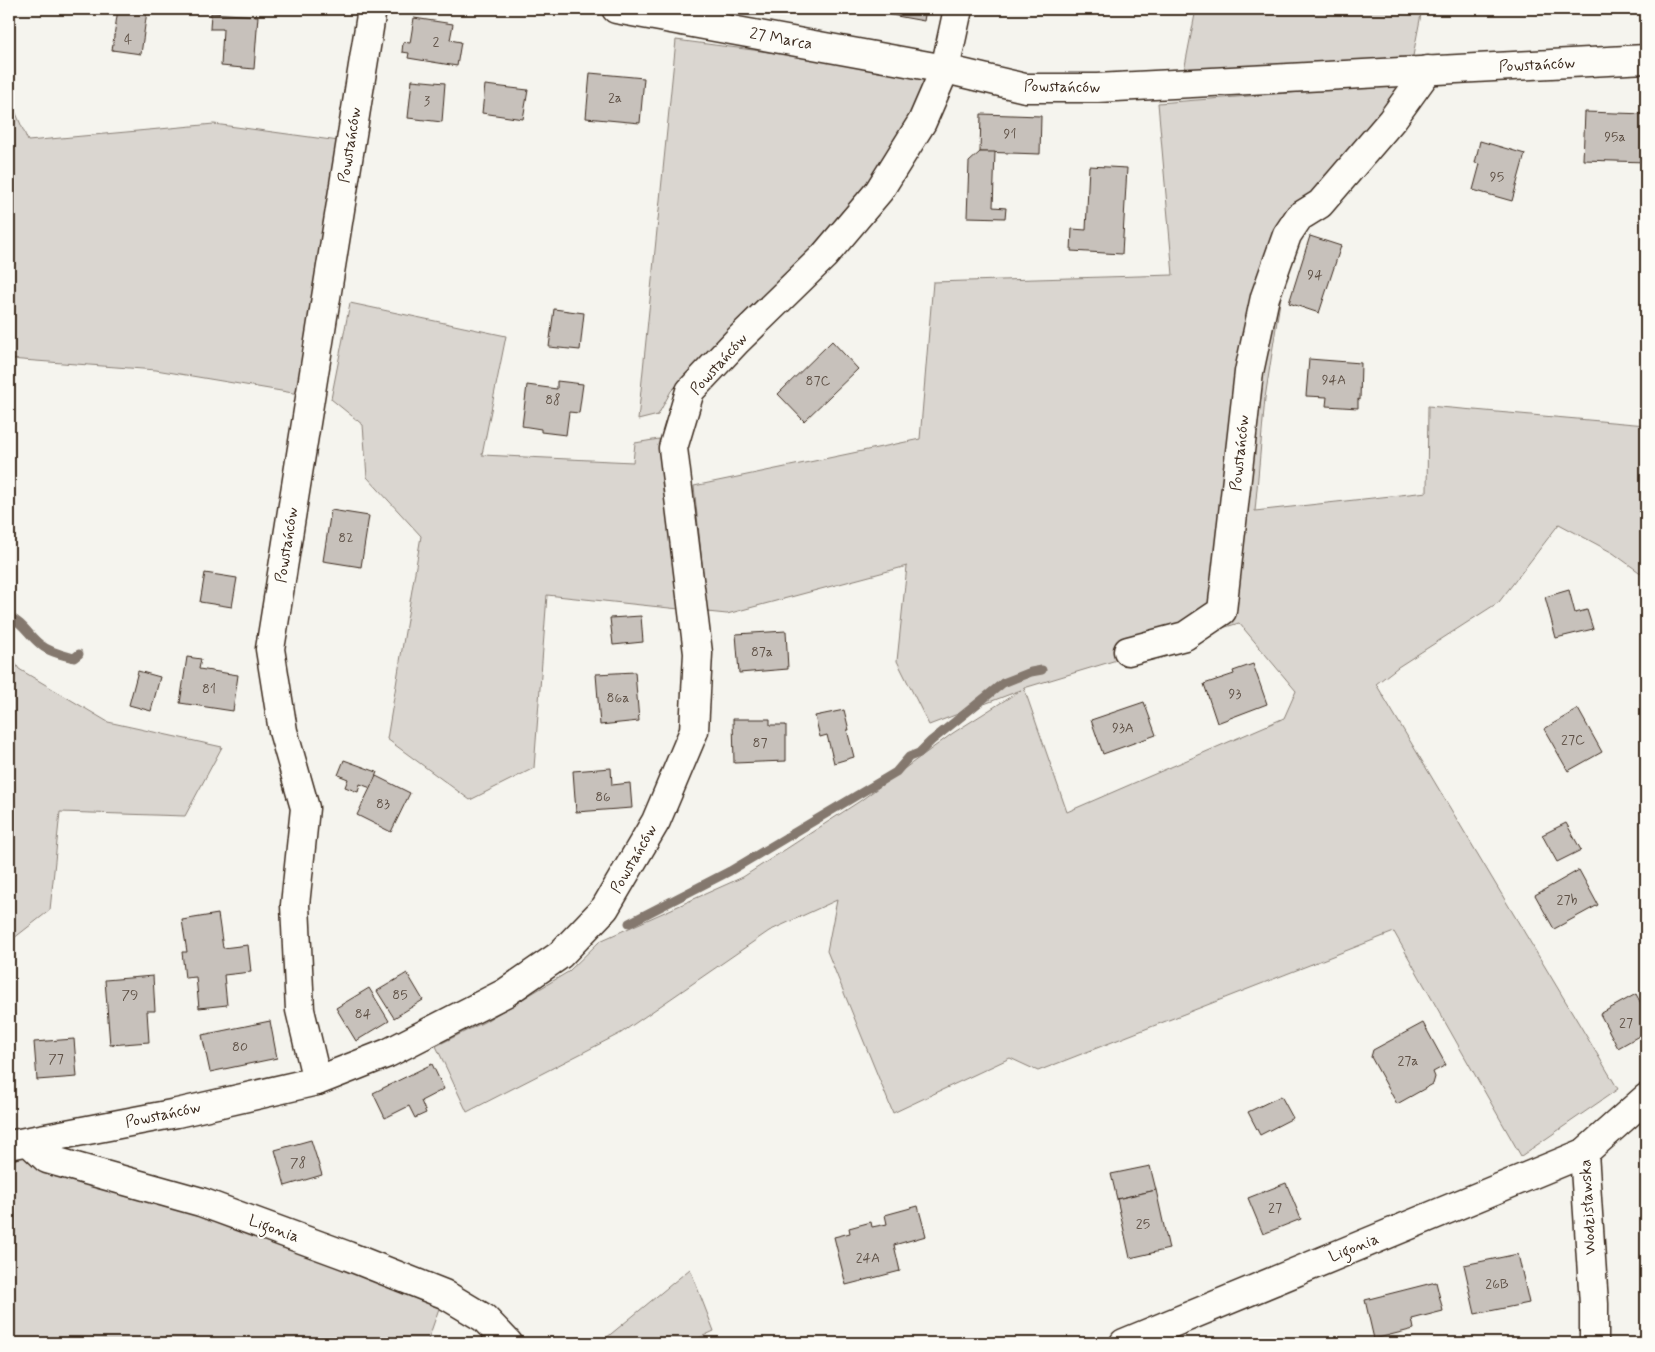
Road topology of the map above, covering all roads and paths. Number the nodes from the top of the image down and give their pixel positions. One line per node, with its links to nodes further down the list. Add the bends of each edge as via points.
1 (372, 9): 8 (street, Powstańców, via 270,649 283,731 305,808 295,904 300,1010)
2 (616, 9): 5 (street, 27 Marca)
3 (958, 9): 5 (street)
4 (1646, 59): 6 (street, Powstańców)
5 (945, 69): 6 (street, Powstańców, via 1025,88 1097,88); 8 (street, Powstańców, via 922,122 879,191 824,256 690,391 673,448 698,653 694,731 656,821 605,908 560,955 504,993 388,1053)
6 (1428, 70): 7 (street, Powstańców, via 1379,136 1320,204 1299,217 1287,235 1265,297 1249,372 1222,611 1185,636)
7 (1128, 651)
8 (317, 1080): 10 (street, Powstańców, via 177,1113)
9 (1646, 1098): 11 (street, Wodzisławska)
10 (19, 1143): 12 (street, Ligonia, via 47,1159 201,1202 444,1294 484,1318)
11 (1584, 1153): 13 (street, Ligonia); 14 (street, Wodzisławska)
12 (508, 1343)
13 (1124, 1343)
14 (1594, 1343)

